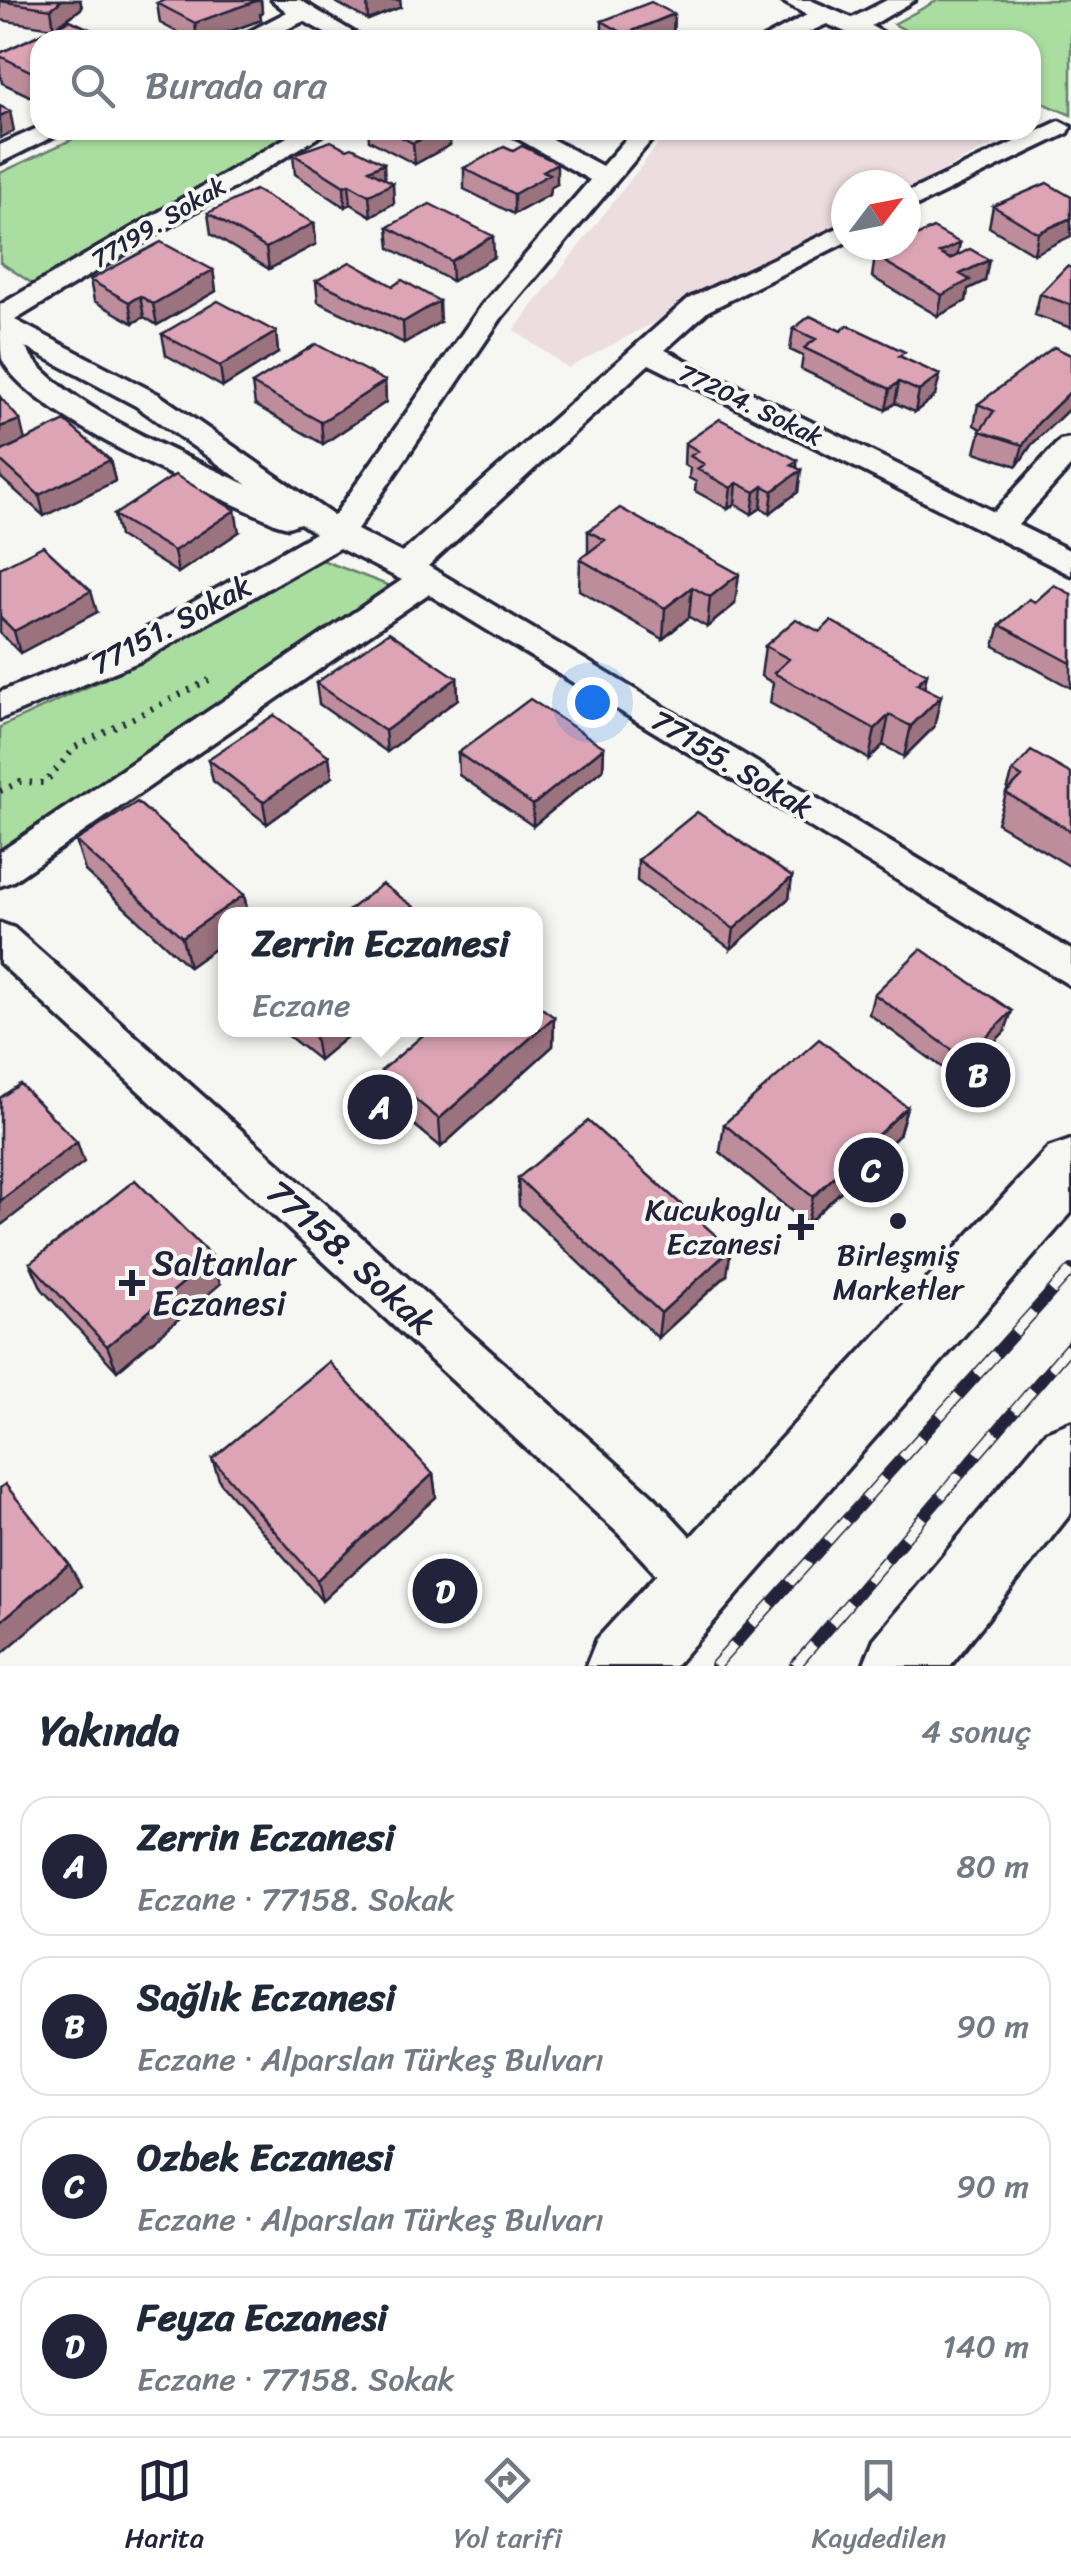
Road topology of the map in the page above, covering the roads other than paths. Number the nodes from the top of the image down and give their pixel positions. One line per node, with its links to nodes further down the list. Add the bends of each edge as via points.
1 (283, 0): 4 (street)
2 (791, 0): 5 (street)
3 (904, 0): 6 (street)
4 (305, 12): 7 (street); 8 (street)
5 (829, 14): 6 (street); 9 (street)
6 (856, 25): 10 (street)
7 (266, 30)
8 (336, 30)
9 (794, 30)
10 (865, 30)
11 (1041, 120): 12 (street)
12 (1065, 130): 19 (street)
13 (32, 140): 17 (street)
14 (301, 140): 21 (street, 77199. Sokak)
15 (535, 140): 18 (street)
16 (639, 140): 18 (street)
17 (0, 155)
18 (607, 179): 25 (street, via 492,311)
19 (921, 196)
20 (831, 239): 22 (street, 77204. Sokak, via 698,304)
21 (0, 323): 25 (street, 77155. Sokak, via 146,400); 25 (street, 77155. Sokak, via 18,362 45,390 264,509)
22 (643, 350): 24 (street, 77204. Sokak); 27 (street)
23 (1071, 448): 24 (street)
24 (998, 527): 26 (street, 77204. Sokak)
25 (338, 534): 27 (street, 77155. Sokak); 28 (street, 77151. Sokak, via 130,652)
26 (1071, 564)
27 (417, 574): 29 (street); 31 (street, 77155. Sokak)
28 (0, 706)
29 (0, 871)
30 (0, 939): 34 (street, 77158. Sokak, via 636,1515)
31 (1071, 970)
32 (1071, 1168): 34 (main road)
33 (1071, 1457): 36 (main road)
34 (697, 1581): 35 (main road)
35 (624, 1666)
36 (901, 1666)

